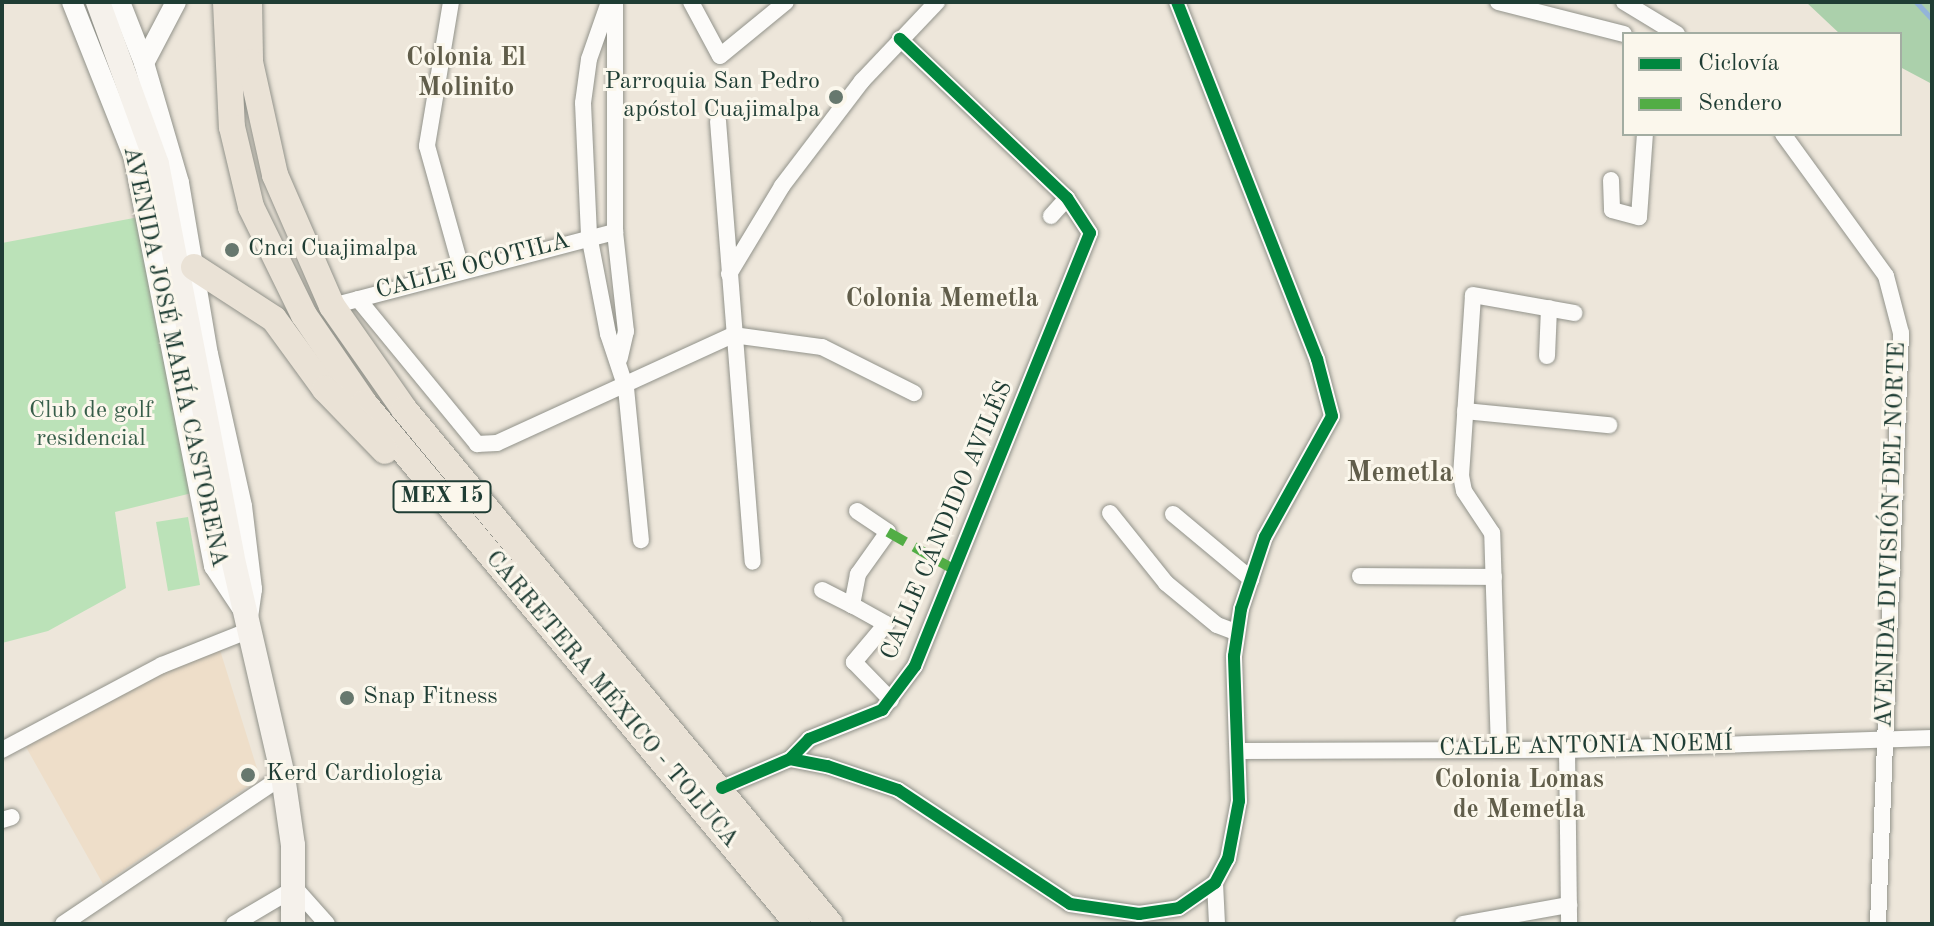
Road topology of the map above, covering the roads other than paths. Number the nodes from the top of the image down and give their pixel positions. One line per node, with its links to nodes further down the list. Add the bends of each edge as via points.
1 (72, 2): 52 (street, AVENIDA JOSÉ MARÍA CASTORENA, via 134,158 214,566)
2 (98, 2): 52 (main road, AVENIDA JOSÉ MARÍA CASTORENA, via 157,164)
3 (120, 2): 18 (street, AVENIDA JOSÉ MARÍA CASTORENA)
4 (176, 2): 18 (street)
5 (226, 2): 44 (main road, CARRETERA MÉXICO - TOLUCA / MEX 15, via 232,127 251,207 304,315 364,403)
6 (249, 2): 31 (main road, CARRETERA MÉXICO - TOLUCA / MEX 15, via 250,62 282,202)
7 (451, 2): 28 (street, via 427,146)
8 (612, 2): 25 (street); 26 (street, via 589,59 583,103)
9 (691, 2): 10 (street, via 720,56)
10 (786, 2)
11 (937, 2): 17 (street)
12 (1177, 2): 49 (street, via 1317,359 1332,416 1278,510)
13 (1498, 2): 16 (street)
14 (1624, 2): 15 (street)
15 (1652, 28)
16 (1622, 33)
17 (900, 39): 23 (street); 29 (street, via 782,186)
18 (144, 63): 27 (street, AVENIDA JOSÉ MARÍA CASTORENA, via 179,183)
19 (718, 121): 29 (street)
20 (1645, 136): 22 (street, via 1639,217 1612,210)
21 (1784, 136): 56 (street, AVENIDA DIVISIÓN DEL NORTE, via 1886,276 1900,323)
22 (1611, 180)
23 (1067, 198): 24 (street); 54 (street, CALLE CÁNDIDO AVILÉS, via 1085,218 1088,247 995,458 915,666)
24 (1051, 216)
25 (615, 232): 26 (street, CALLE OCOTILA); 36 (street, via 626,331)
26 (589, 235): 28 (street, CALLE OCOTILA); 36 (street, via 608,334)
27 (194, 267): 44 (main road, via 274,319 343,409); 52 (street, AVENIDA JOSÉ MARÍA CASTORENA, via 242,506 252,589)
28 (462, 271): 30 (street, CALLE OCOTILA)
29 (729, 274): 34 (street)
30 (358, 299): 31 (street, CALLE OCOTILA); 37 (street, via 477,444 497,443)
31 (332, 306): 63 (main road, CARRETERA MÉXICO - TOLUCA / MEX 15, via 404,409)
32 (1549, 308): 33 (street); 35 (street); 39 (street, via 1473,295)
33 (1574, 313)
34 (733, 335): 37 (street, via 667,361); 38 (street, via 822,347); 46 (street)
35 (1547, 356)
36 (620, 358): 37 (street)
37 (626, 388): 45 (street)
38 (914, 393)
39 (1465, 411): 40 (street); 48 (street, via 1461,476 1464,491 1492,533)
40 (1609, 425)
41 (857, 511): 51 (street, via 888,532 858,574)
42 (1110, 513): 53 (street, via 1166,583 1217,625)
43 (1173, 514): 49 (street)
44 (467, 526): 71 (main road, CARRETERA MÉXICO - TOLUCA / MEX 15)
45 (641, 540)
46 (753, 562)
47 (1360, 576): 48 (street)
48 (1494, 577): 58 (street)
49 (1251, 579): 53 (street)
50 (822, 590): 51 (street)
51 (852, 605): 54 (street, CALLE CÁNDIDO AVILÉS, via 886,624 854,662)
52 (249, 624): 57 (street); 62 (main road, AVENIDA JOSÉ MARÍA CASTORENA)
53 (1235, 632): 60 (street)
54 (891, 700): 61 (street, CALLE CÁNDIDO AVILÉS, via 882,710 809,739)
55 (1932, 738): 56 (street, CALLE ANTONIA NOEMÍ)
56 (1884, 740): 59 (street, CALLE ANTONIA NOEMÍ); 76 (street, AVENIDA DIVISIÓN DEL NORTE)
57 (2, 750)
58 (1499, 750): 59 (street, CALLE ANTONIA NOEMÍ); 60 (street, CALLE ANTONIA NOEMÍ)
59 (1567, 750): 66 (street)
60 (1239, 751): 64 (street, via 1234,838)
61 (790, 759): 63 (street, CALLE CÁNDIDO AVILÉS); 64 (street, via 898,790 1070,904 1139,914 1179,908)
62 (283, 776): 65 (main road, AVENIDA JOSÉ MARÍA CASTORENA); 67 (street)
63 (722, 788): 72 (main road, CARRETERA MÉXICO - TOLUCA / MEX 15)
64 (1215, 883): 73 (street)
65 (295, 888): 68 (street); 69 (main road, AVENIDA JOSÉ MARÍA CASTORENA); 70 (street)
66 (1569, 905): 74 (street); 75 (street)
67 (63, 924)
68 (234, 924)
69 (293, 924)
70 (327, 924)
71 (798, 924)
72 (830, 924)
73 (1217, 924)
74 (1463, 924)
75 (1569, 924)
76 (1878, 924)

